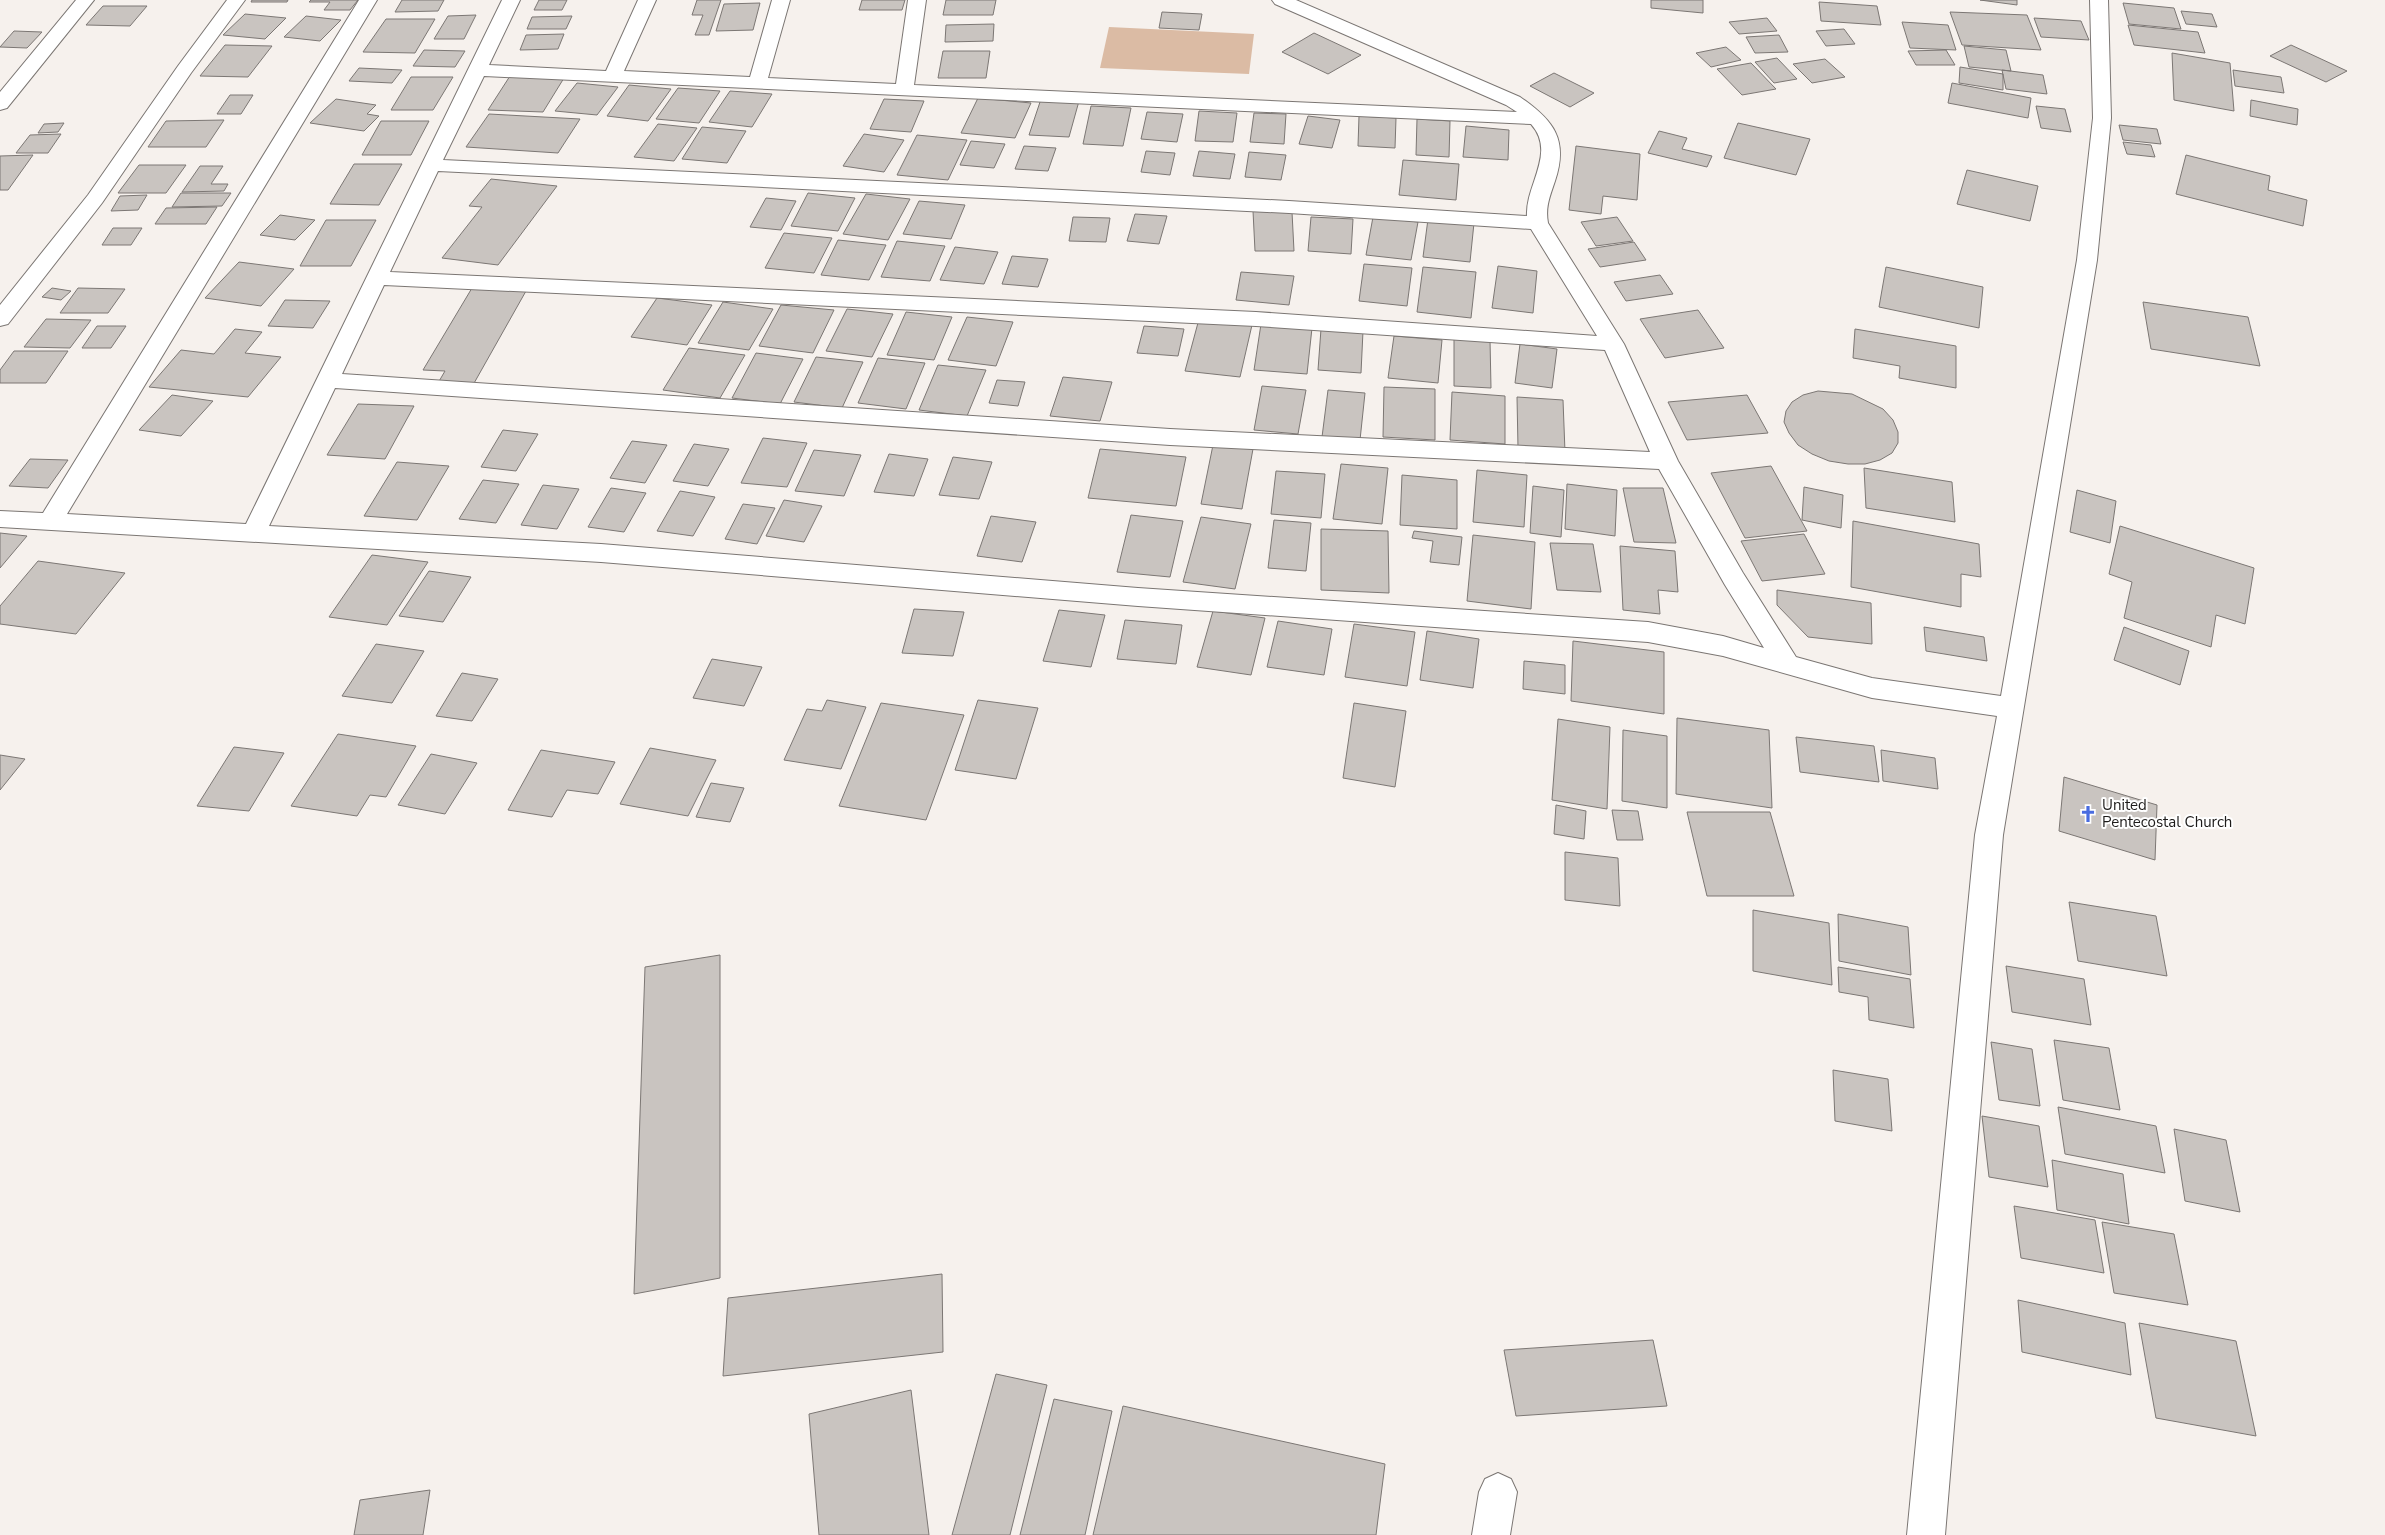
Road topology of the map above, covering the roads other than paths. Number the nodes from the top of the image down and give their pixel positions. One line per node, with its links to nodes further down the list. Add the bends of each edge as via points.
1 (85, 0): 14 (street)
2 (236, 0): 19 (street, via 95,199)
3 (368, 0): 24 (street)
4 (511, 0): 10 (street)
5 (647, 0): 11 (street)
6 (781, 0): 12 (street)
7 (917, 0): 13 (street)
8 (1281, 0): 15 (street, via 1512,101)
9 (2099, 0): 27 (street, via 2102,118 2087,260)
10 (477, 70): 11 (street); 16 (street)
11 (613, 76): 12 (street)
12 (757, 82): 13 (street)
13 (904, 90): 15 (street)
14 (0, 104)
15 (1538, 119): 17 (street, via 1548,135 1551,161 1537,199)
16 (431, 166): 17 (street, via 1289,207); 18 (street)
17 (1538, 224): 20 (street)
18 (378, 278): 20 (street, via 1256,319); 21 (street)
19 (0, 319)
20 (1613, 344): 22 (street)
21 (328, 380): 22 (street, via 1170,437); 25 (street)
22 (1666, 461): 26 (street)
23 (0, 519): 24 (street)
24 (50, 522): 25 (street)
25 (254, 532): 26 (street, via 601,553 1138,597 1648,632 1723,646)
26 (1788, 665): 27 (street, via 1872,688)
27 (2012, 708): 30 (street, via 1989,835)
28 (1498, 1492): 29 (street)
29 (1491, 1535)
30 (1926, 1535)

